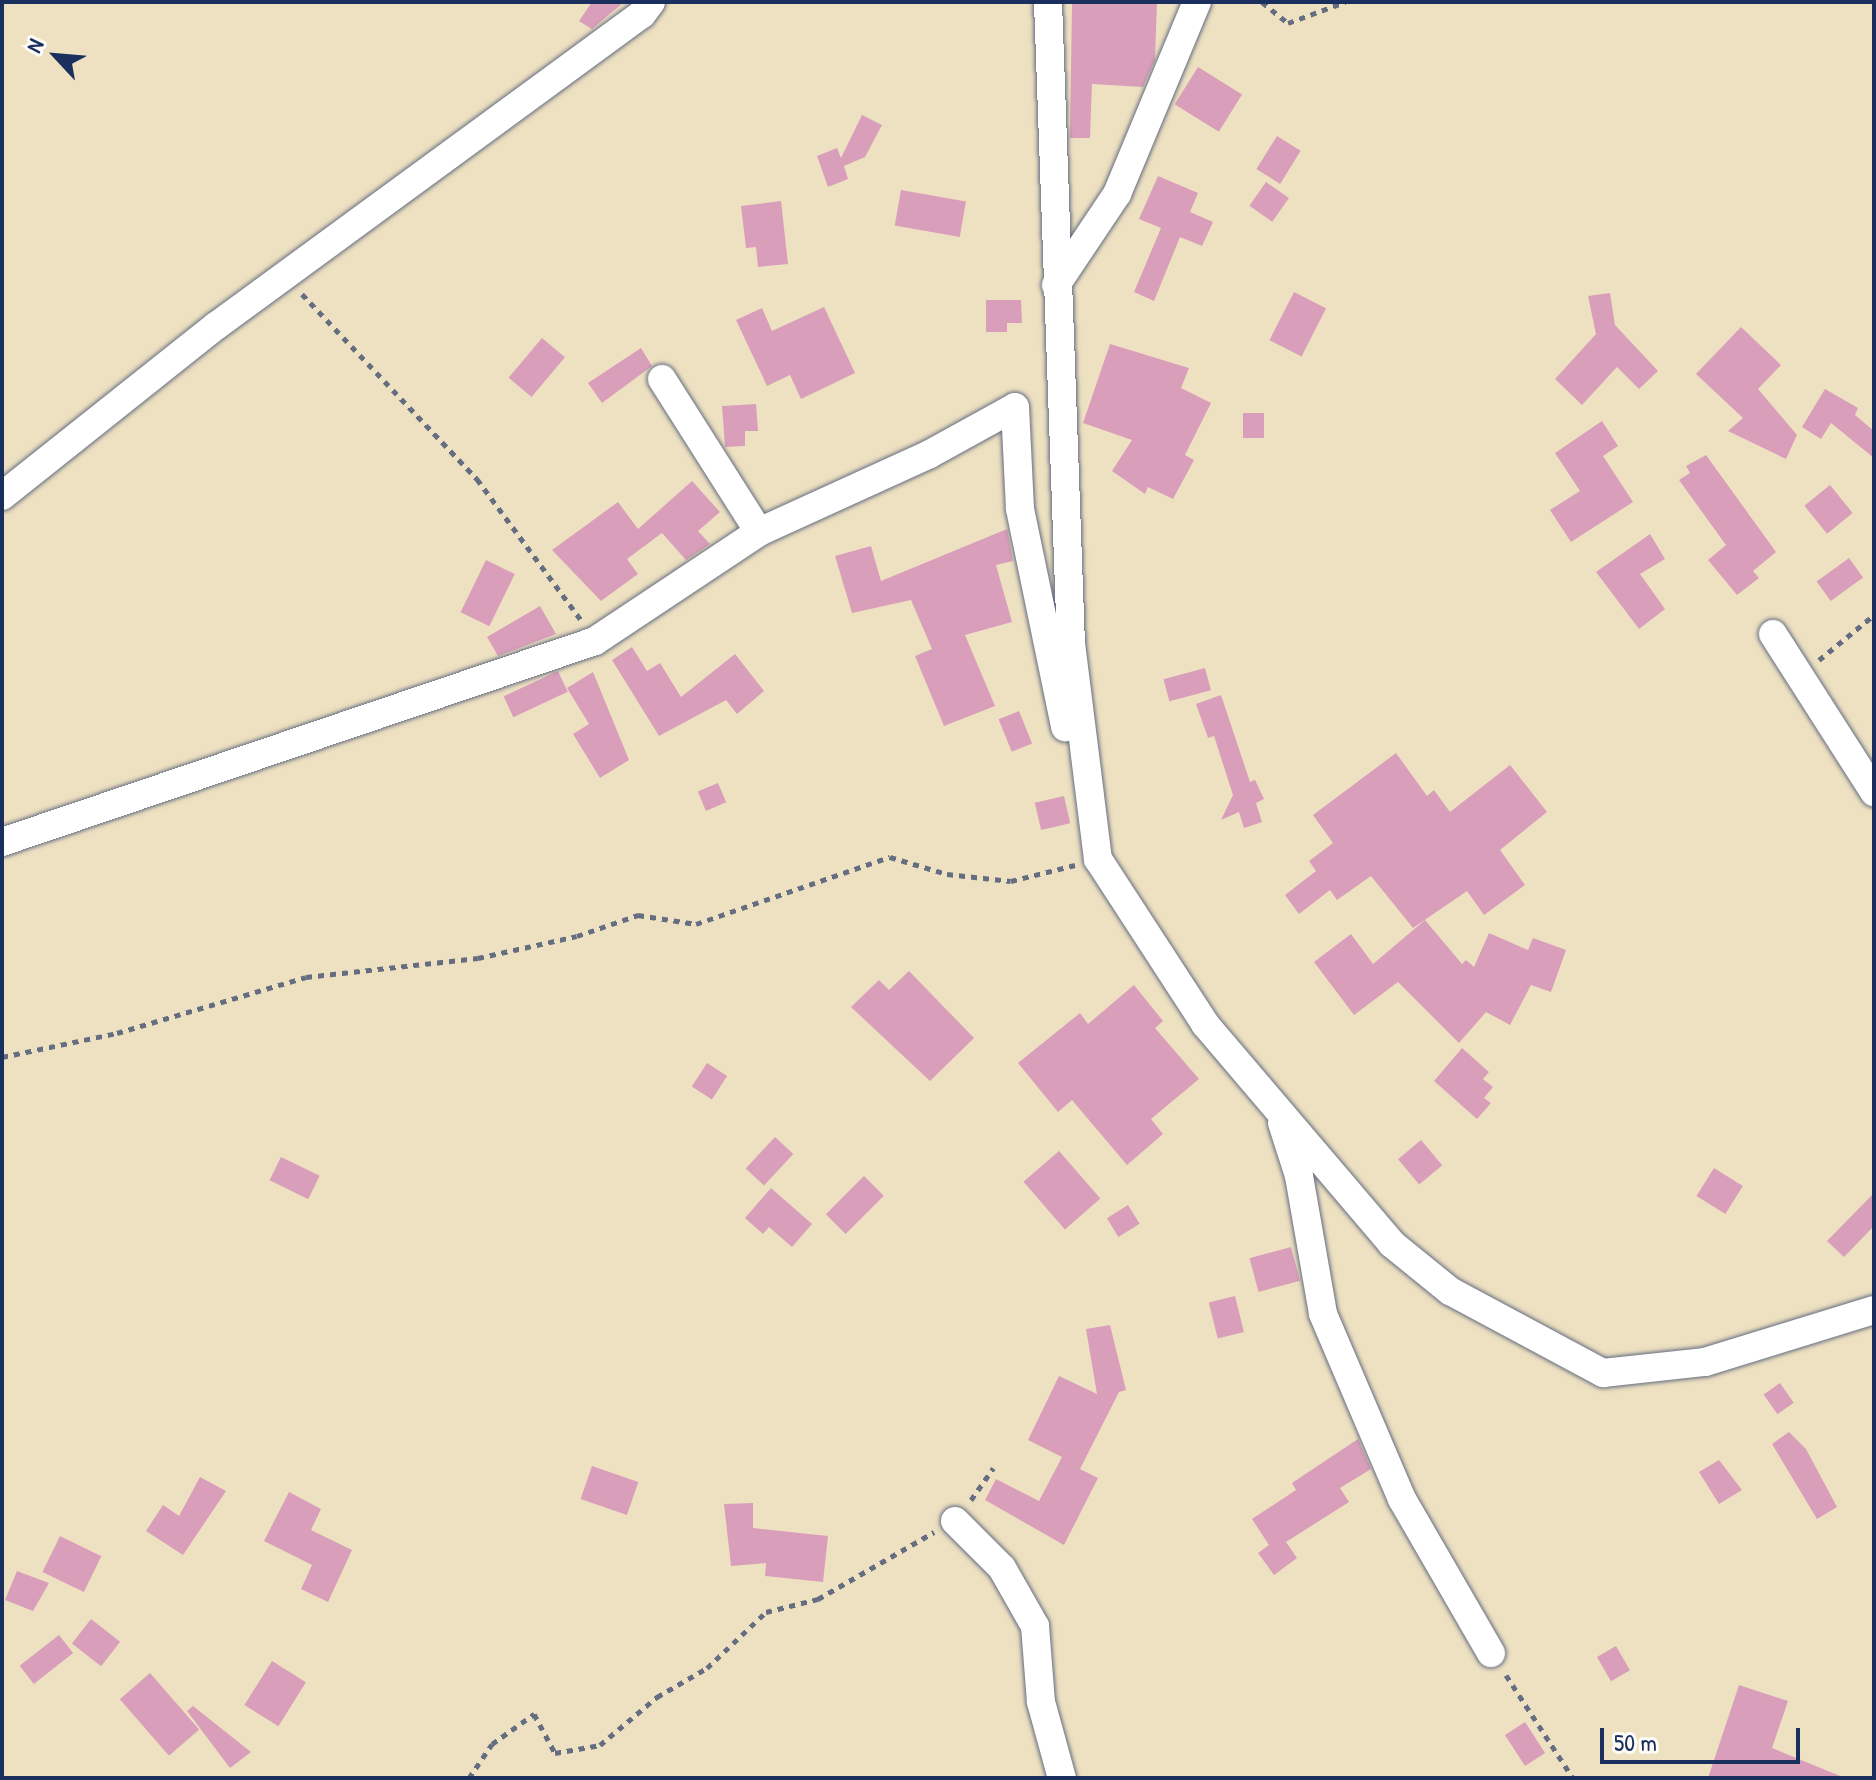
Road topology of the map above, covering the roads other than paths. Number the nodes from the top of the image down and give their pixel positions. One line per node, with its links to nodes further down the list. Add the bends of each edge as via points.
1 (651, 2): 6 (street, via 642,14 286,275)
2 (1048, 2): 4 (street)
3 (1197, 2): 4 (street, via 1117,194)
4 (1056, 285): 9 (street, via 1071,643)
5 (662, 379): 7 (street)
6 (2, 496)
7 (759, 532): 9 (street, via 928,455 1015,407 1020,509 1066,733); 11 (street, via 595,641)
8 (1773, 634): 10 (street)
9 (1091, 791): 12 (street, via 1098,859 1205,1024)
10 (1874, 792)
11 (2, 842)
12 (1278, 1109): 13 (street, via 1392,1244 1450,1291 1603,1373 1705,1362); 15 (street, via 1299,1176 1323,1314 1402,1499)
13 (1874, 1310)
14 (955, 1521): 16 (street, via 1002,1568 1035,1626 1041,1702)
15 (1491, 1653)
16 (1062, 1778)

